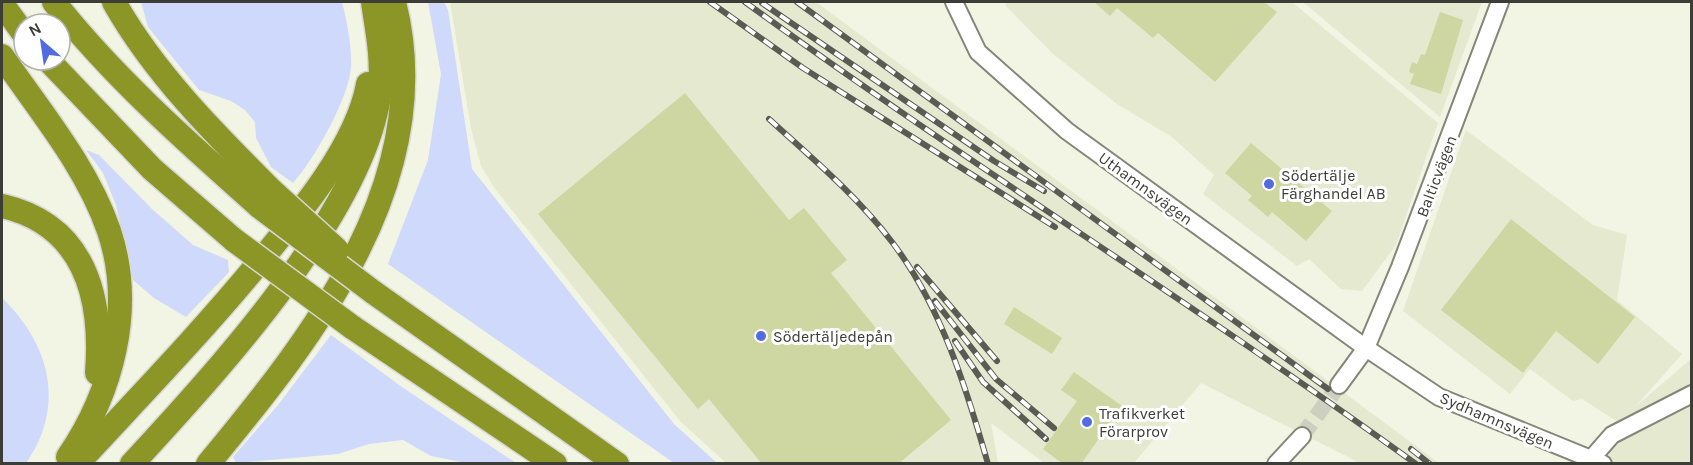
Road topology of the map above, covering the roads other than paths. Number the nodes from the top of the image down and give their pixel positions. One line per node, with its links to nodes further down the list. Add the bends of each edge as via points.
1 (54, 2): 13 (highway, via 179,135)
2 (114, 2): 13 (highway, via 135,39)
3 (374, 2): 9 (highway)
4 (394, 2): 10 (highway)
5 (954, 2): 15 (street, Uthamnsvägen, via 978,52 1067,131)
6 (1500, 2): 15 (street, Balticvägen)
7 (2, 4): 8 (highway)
8 (12, 18)
9 (377, 25): 22 (highway, via 366,92 327,175 203,330); 23 (highway, via 382,60 380,90 372,124 344,192 298,265 229,356)
10 (401, 53): 24 (highway, via 387,124 356,200 282,312); 25 (highway, via 405,93 401,122 369,228 335,295 272,387)
11 (2, 56): 18 (highway, via 72,157 109,232 118,288 118,336 109,375)
12 (59, 72): 26 (highway, bridge, via 152,169 234,240 352,327)
13 (266, 199): 27 (highway, bridge, via 401,312)
14 (2, 206): 18 (highway, via 21,210 56,232 79,259 89,280 99,342)
15 (1366, 348): 16 (street, Balticvägen); 20 (street, Sydhamnsvägen, via 1439,397)
16 (1340, 385)
17 (1692, 394): 20 (street, via 1612,435)
18 (93, 415): 21 (highway)
19 (1302, 436): 28 (street)
20 (1597, 461)
21 (63, 464)
22 (77, 464)
23 (132, 464)
24 (154, 464)
25 (208, 464)
26 (555, 464)
27 (617, 464)
28 (1276, 464)

